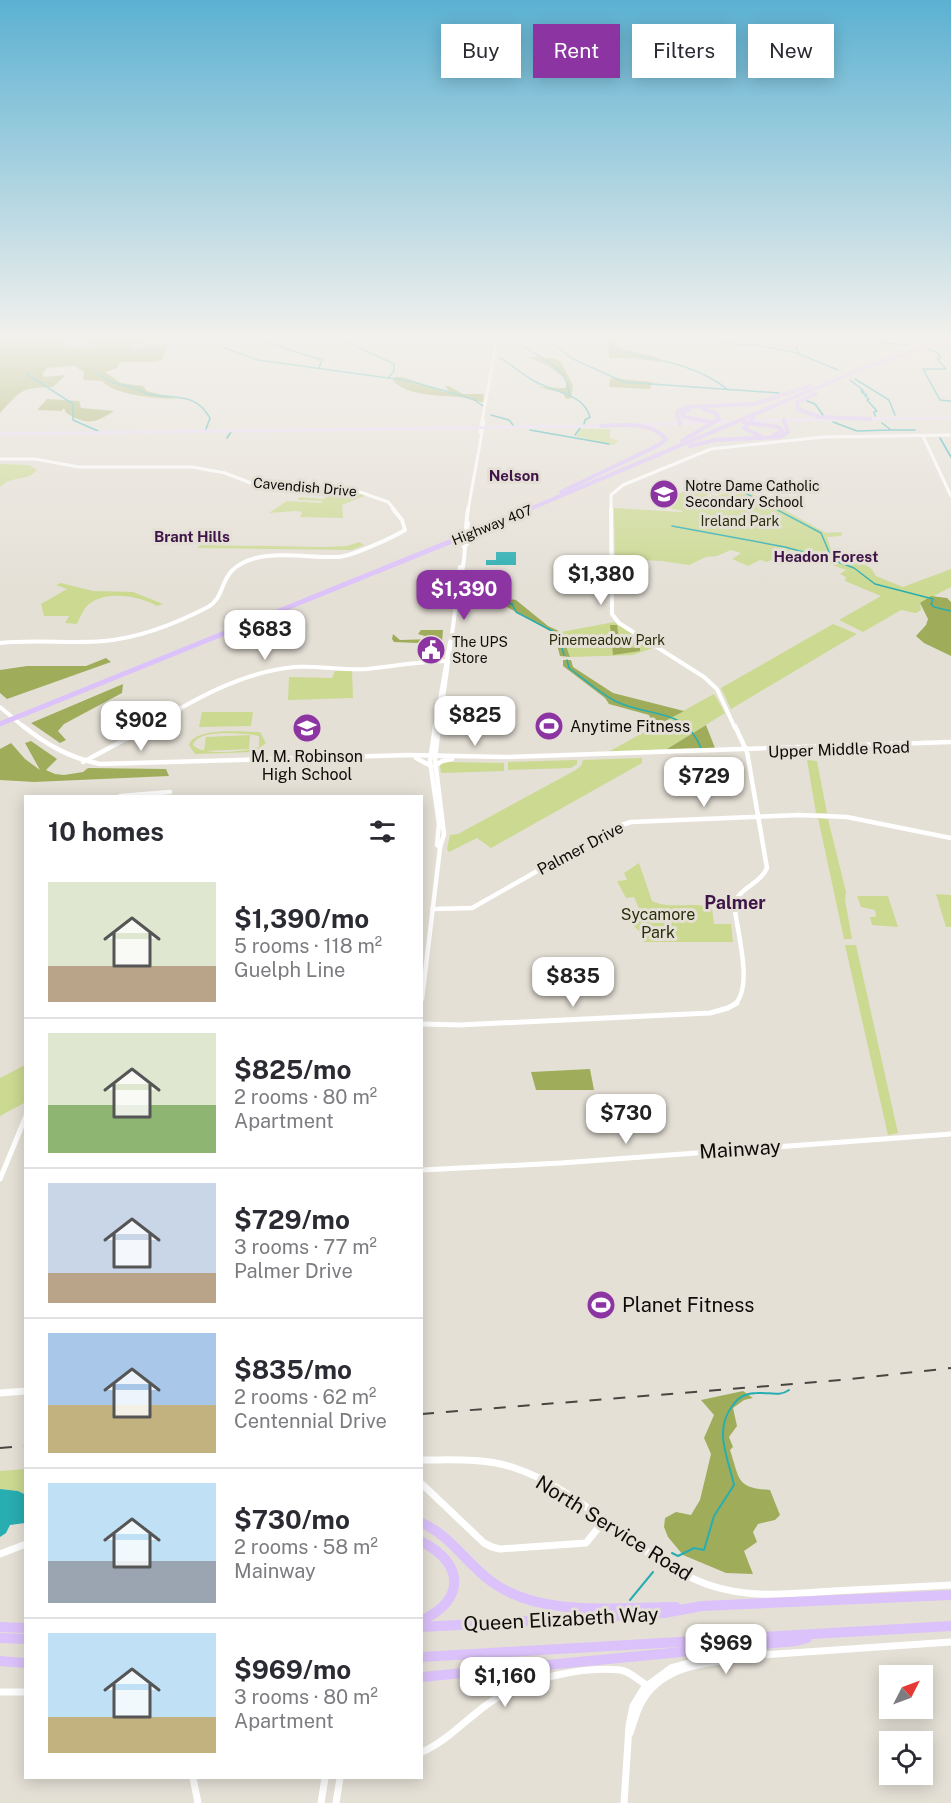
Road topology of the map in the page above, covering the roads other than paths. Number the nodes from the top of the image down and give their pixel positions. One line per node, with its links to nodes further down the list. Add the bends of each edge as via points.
1 (484, 423): 12 (street)
2 (678, 423): 9 (main road)
3 (714, 423): 16 (highway)
4 (725, 423): 16 (highway, Highway 407)
5 (734, 423): 18 (highway, Highway 407)
6 (747, 423): 7 (highway, via 744,427 748,432 759,436 782,431)
7 (759, 423)
8 (785, 423): 18 (highway, via 788,432 780,437 703,442)
9 (665, 424): 10 (main road)
10 (601, 426): 12 (main road); 20 (highway, via 646,428 666,439)
11 (463, 428): 12 (main road); 12 (main road); 13 (main road)
12 (482, 430): 22 (street)
13 (0, 434)
14 (951, 435): 15 (street)
15 (923, 436): 19 (street); 27 (street, via 823,437 711,449 612,492 612,614 619,623 712,684)
16 (676, 444): 20 (highway, Highway 407)
17 (0, 459): 21 (street, Cavendish Drive, via 36,459 79,467 192,466 251,483 357,491 388,502 405,530 341,557 249,560 227,574 211,605 132,636 105,641)
18 (617, 473): 24 (highway, Highway 407)
19 (951, 496)
20 (552, 497): 24 (highway, Highway 407)
21 (0, 643)
22 (447, 661): 26 (street); 31 (street, via 365,669 296,667 263,672 189,702)
23 (2, 709): 31 (street, Upper Middle Road, via 46,746)
24 (0, 722)
25 (951, 743): 27 (street, Upper Middle Road)
26 (434, 749): 28 (street); 29 (street); 30 (street)
27 (746, 750): 30 (street, Upper Middle Road, via 508,760); 37 (street)
28 (415, 757): 29 (street, Upper Middle Road); 31 (street, Upper Middle Road, via 106,764); 32 (street)
29 (433, 757): 30 (street, Upper Middle Road); 32 (street)
30 (452, 758): 32 (street)
31 (85, 761)
32 (433, 766): 35 (street); 36 (street)
33 (170, 792): 34 (street)
34 (126, 795)
35 (435, 797): 36 (street); 39 (street)
36 (441, 802): 39 (street, via 444,828)
37 (758, 816): 38 (street, Palmer Drive, via 858,818); 40 (street, Palmer Drive, via 624,824 472,908); 42 (street, via 767,868 766,874 741,892 734,903 744,988 732,1006 716,1012 659,1016)
38 (951, 838)
39 (440, 848): 40 (street)
40 (432, 909): 41 (street)
41 (423, 990)
42 (423, 1024)
43 (24, 1121): 46 (street)
44 (951, 1134): 45 (street, Mainway)
45 (424, 1170)
46 (0, 1179)
47 (24, 1391): 48 (street)
48 (0, 1393)
49 (423, 1460): 51 (street, North Service Road, via 512,1467 555,1488)
50 (423, 1485): 51 (street, via 484,1543 500,1549 585,1543)
51 (603, 1522): 56 (street, North Service Road, via 673,1569 708,1585 738,1592 800,1593)
52 (423, 1523): 58 (highway, via 447,1539 494,1585 532,1604 584,1608)
53 (423, 1542): 59 (highway, via 435,1546 447,1557 454,1580 449,1602)
54 (24, 1545): 55 (street)
55 (0, 1554)
56 (951, 1585)
57 (951, 1595): 58 (highway, Queen Elizabeth Way)
58 (702, 1606): 62 (highway, Queen Elizabeth Way, via 664,1613)
59 (423, 1620)
60 (951, 1626): 64 (highway, Queen Elizabeth Way)
61 (0, 1627): 63 (highway)
62 (423, 1627)
63 (24, 1628)
64 (818, 1635): 68 (highway, Queen Elizabeth Way); 71 (highway, via 796,1641)
65 (0, 1638): 66 (highway)
66 (24, 1639)
67 (951, 1642): 72 (street, via 684,1664 667,1670)
68 (423, 1658)
69 (0, 1661): 70 (highway)
70 (24, 1663)
71 (423, 1677)
72 (649, 1687): 75 (street, via 620,1670 537,1678 512,1688); 82 (street, via 630,1733)
73 (0, 1692): 74 (street)
74 (24, 1692)
75 (423, 1751)
76 (193, 1779): 79 (street)
77 (325, 1779): 80 (street)
78 (340, 1779): 81 (street)
79 (198, 1803)
80 (321, 1803)
81 (336, 1803)
82 (624, 1803)

